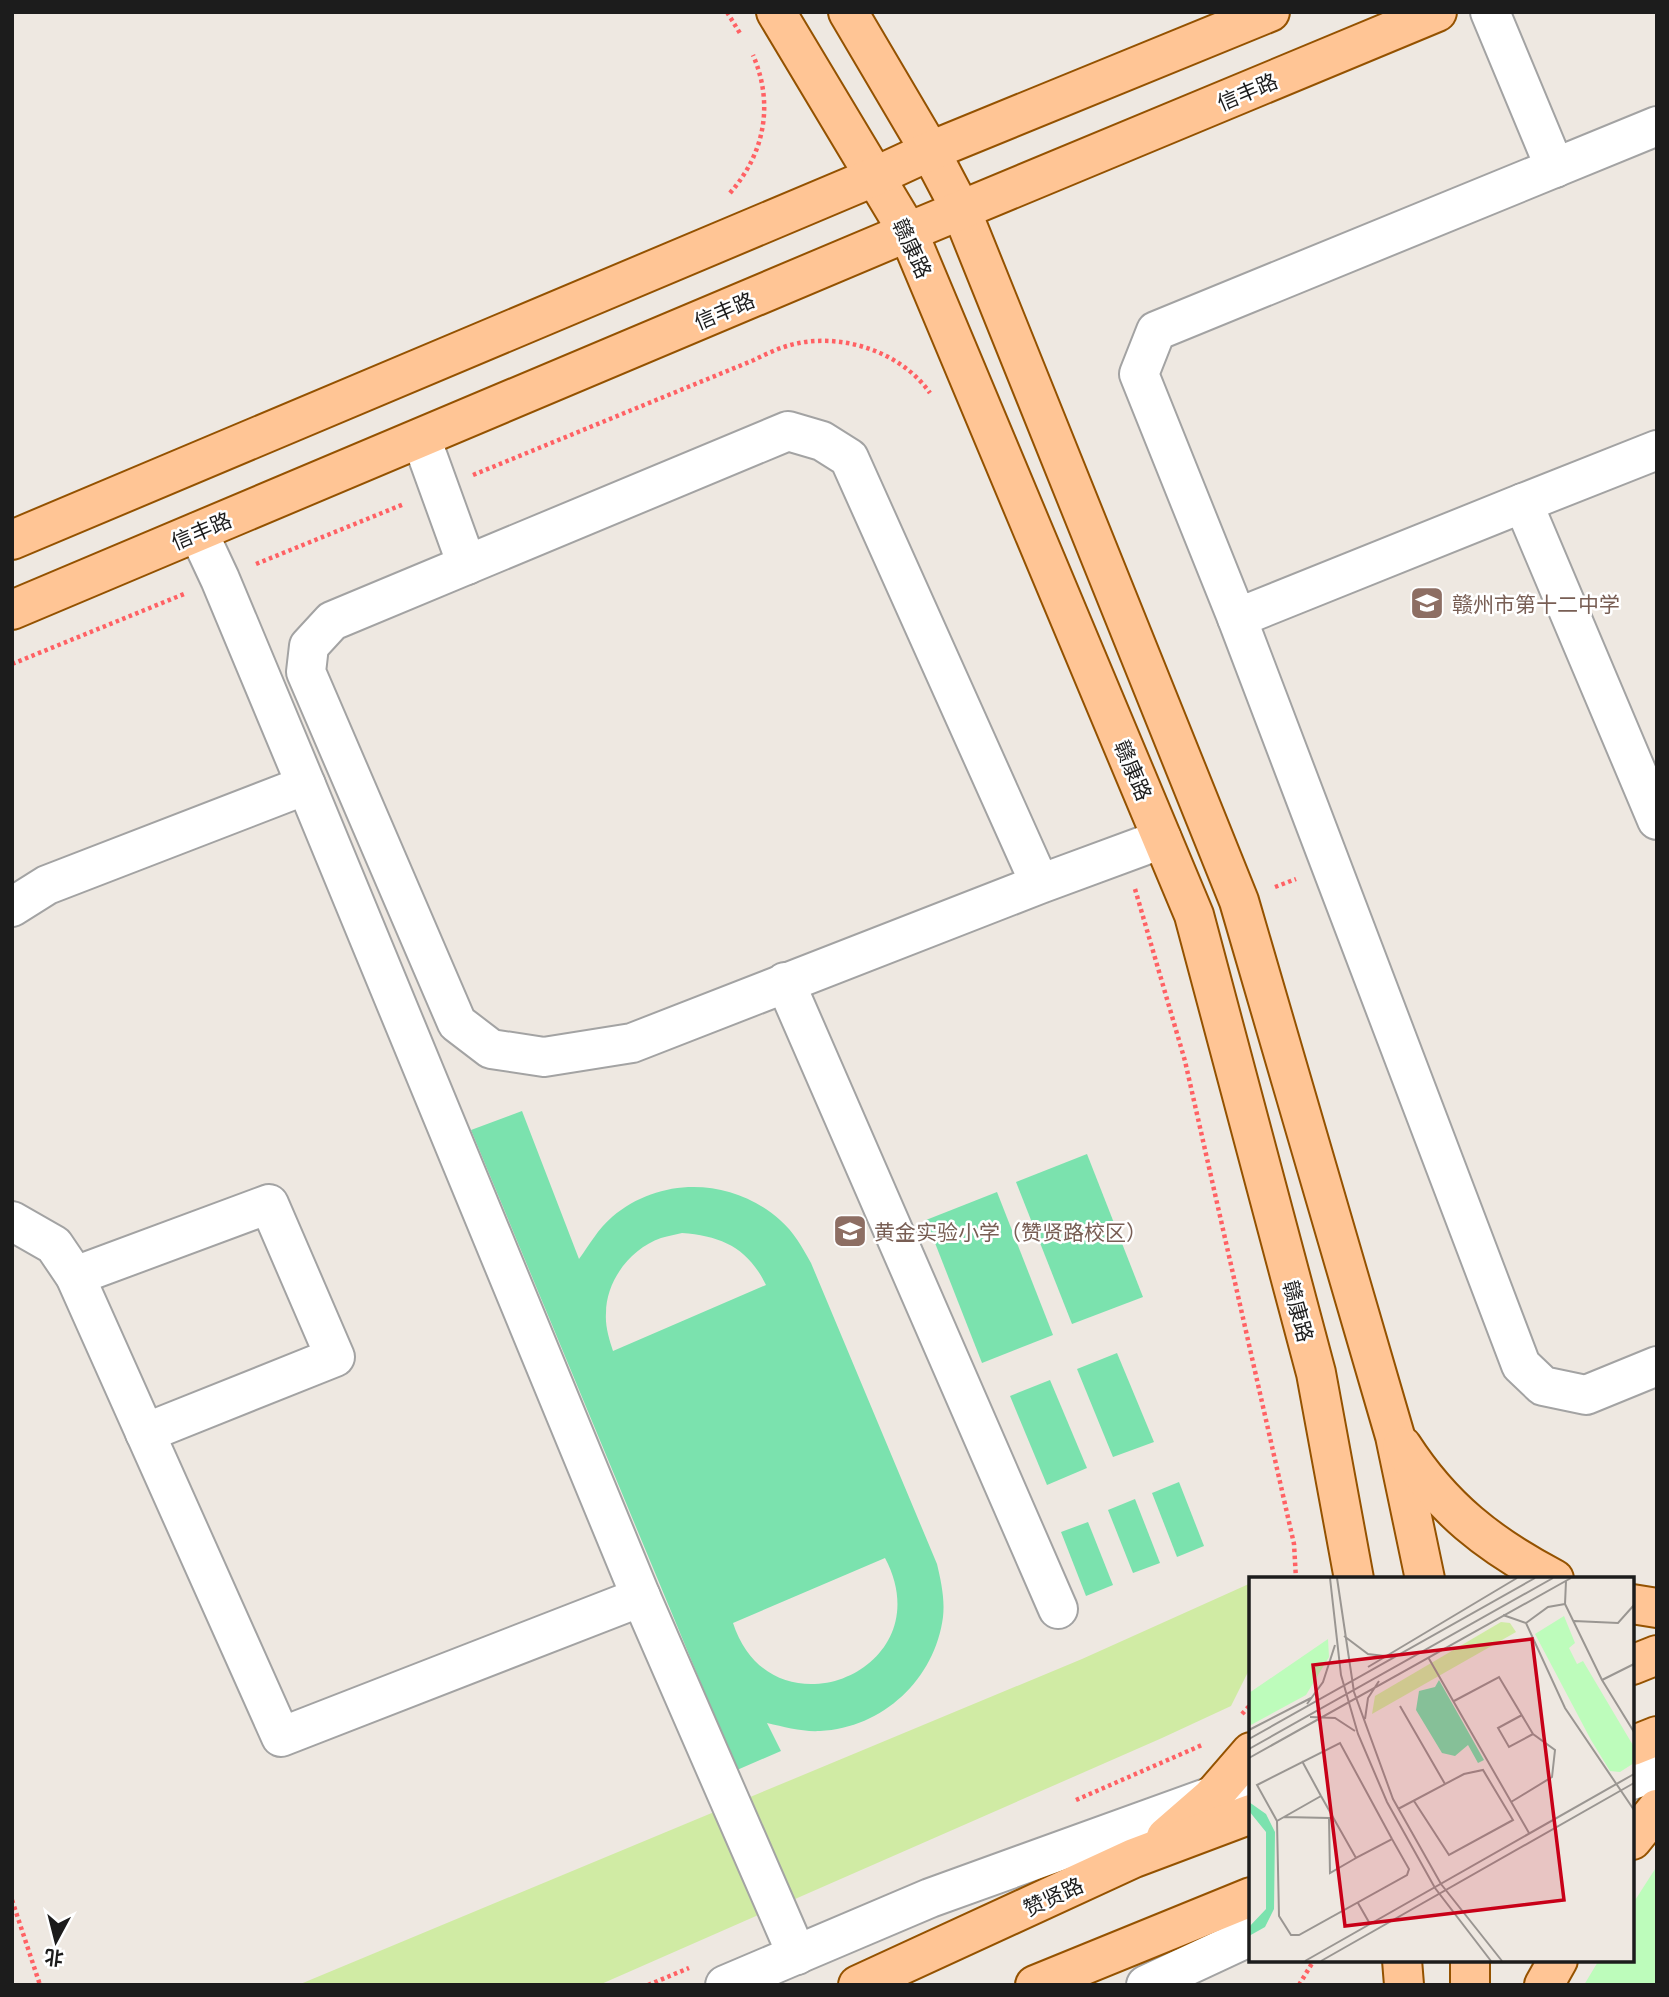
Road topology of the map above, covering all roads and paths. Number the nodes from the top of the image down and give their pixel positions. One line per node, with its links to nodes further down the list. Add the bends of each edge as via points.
1 (727, 12): 11 (path, via 754,57 765,107 754,158)
2 (776, 12): 10 (main road, 赣康路)
3 (848, 12): 8 (main road)
4 (1270, 12): 8 (main road)
5 (1437, 12): 12 (main road, 信丰路)
6 (1490, 12): 9 (street)
7 (1657, 126): 9 (street)
8 (930, 151): 10 (main road); 12 (main road)
9 (1555, 168): 24 (street, via 1156,331 1139,374)
10 (876, 176): 13 (main road, 赣康路); 20 (main road)
11 (726, 197)
12 (961, 210): 13 (main road, 信丰路); 36 (main road, via 1239,901)
13 (908, 232): 15 (main road, 信丰路); 28 (main road, 赣康路)
14 (754, 360): 17 (path)
15 (421, 438): 17 (street); 19 (main road, 信丰路)
16 (1657, 450): 18 (street)
17 (440, 489): 21 (street); 22 (path)
18 (1523, 503): 24 (street); 27 (street)
19 (198, 532): 22 (street); 23 (main road, 信丰路)
20 (12, 540)
21 (467, 565): 29 (street, via 788,431 822,441 849,458); 31 (street, via 332,621 309,646 306,672 457,1023 491,1049 544,1057 632,1042)
22 (220, 579): 25 (path); 26 (street)
23 (12, 610)
24 (1237, 618): 34 (street, via 1521,1364 1543,1386 1586,1395)
25 (12, 664)
26 (306, 785): 30 (street, via 47,885); 42 (street)
27 (1657, 820)
28 (1162, 839): 29 (street); 37 (main road, 赣康路, via 1194,915 1316,1373)
29 (1040, 884): 31 (street)
30 (12, 907)
31 (785, 982): 44 (street)
32 (12, 1221): 33 (street, via 54,1245)
33 (75, 1276): 35 (street); 35 (street, via 269,1204 335,1357)
34 (1657, 1366)
35 (145, 1433): 42 (street, via 281,1737)
36 (1395, 1436): 40 (main road); 41 (main road, via 1419,1472 1480,1534)
37 (1330, 1452): 38 (main road, via 1334,1494); 39 (main road, 赣康路)
38 (1327, 1577)
39 (1354, 1577)
40 (1425, 1577)
41 (1550, 1577)
42 (641, 1597): 63 (street)
43 (1634, 1604): 45 (main road)
44 (1058, 1609)
45 (1657, 1610): 46 (street)
46 (1634, 1622)
47 (1657, 1656): 48 (main road)
48 (1634, 1664)
49 (1657, 1736): 50 (main road)
50 (1634, 1745)
51 (1249, 1754): 55 (main road)
52 (1657, 1772): 53 (street)
53 (1634, 1779)
54 (1249, 1783): 55 (street)
55 (1212, 1797): 59 (main road); 63 (street, via 930,1898)
56 (1657, 1809): 58 (main road)
57 (1249, 1815): 59 (main road, 赞贤路)
58 (1634, 1838)
59 (1134, 1858): 70 (main road, 赞贤路)
60 (1249, 1899): 71 (main road)
61 (12, 1900): 68 (path)
62 (1249, 1937): 72 (street)
63 (797, 1955): 69 (street)
64 (1313, 1962): 73 (path)
65 (1402, 1962): 74 (main road)
66 (1470, 1962): 75 (main road)
67 (1557, 1962): 76 (main road)
68 (40, 1985)
69 (725, 1985)
70 (858, 1985)
71 (1035, 1985)
72 (1146, 1985)
73 (1299, 1985)
74 (1404, 1985)
75 (1470, 1985)
76 (1544, 1985)

